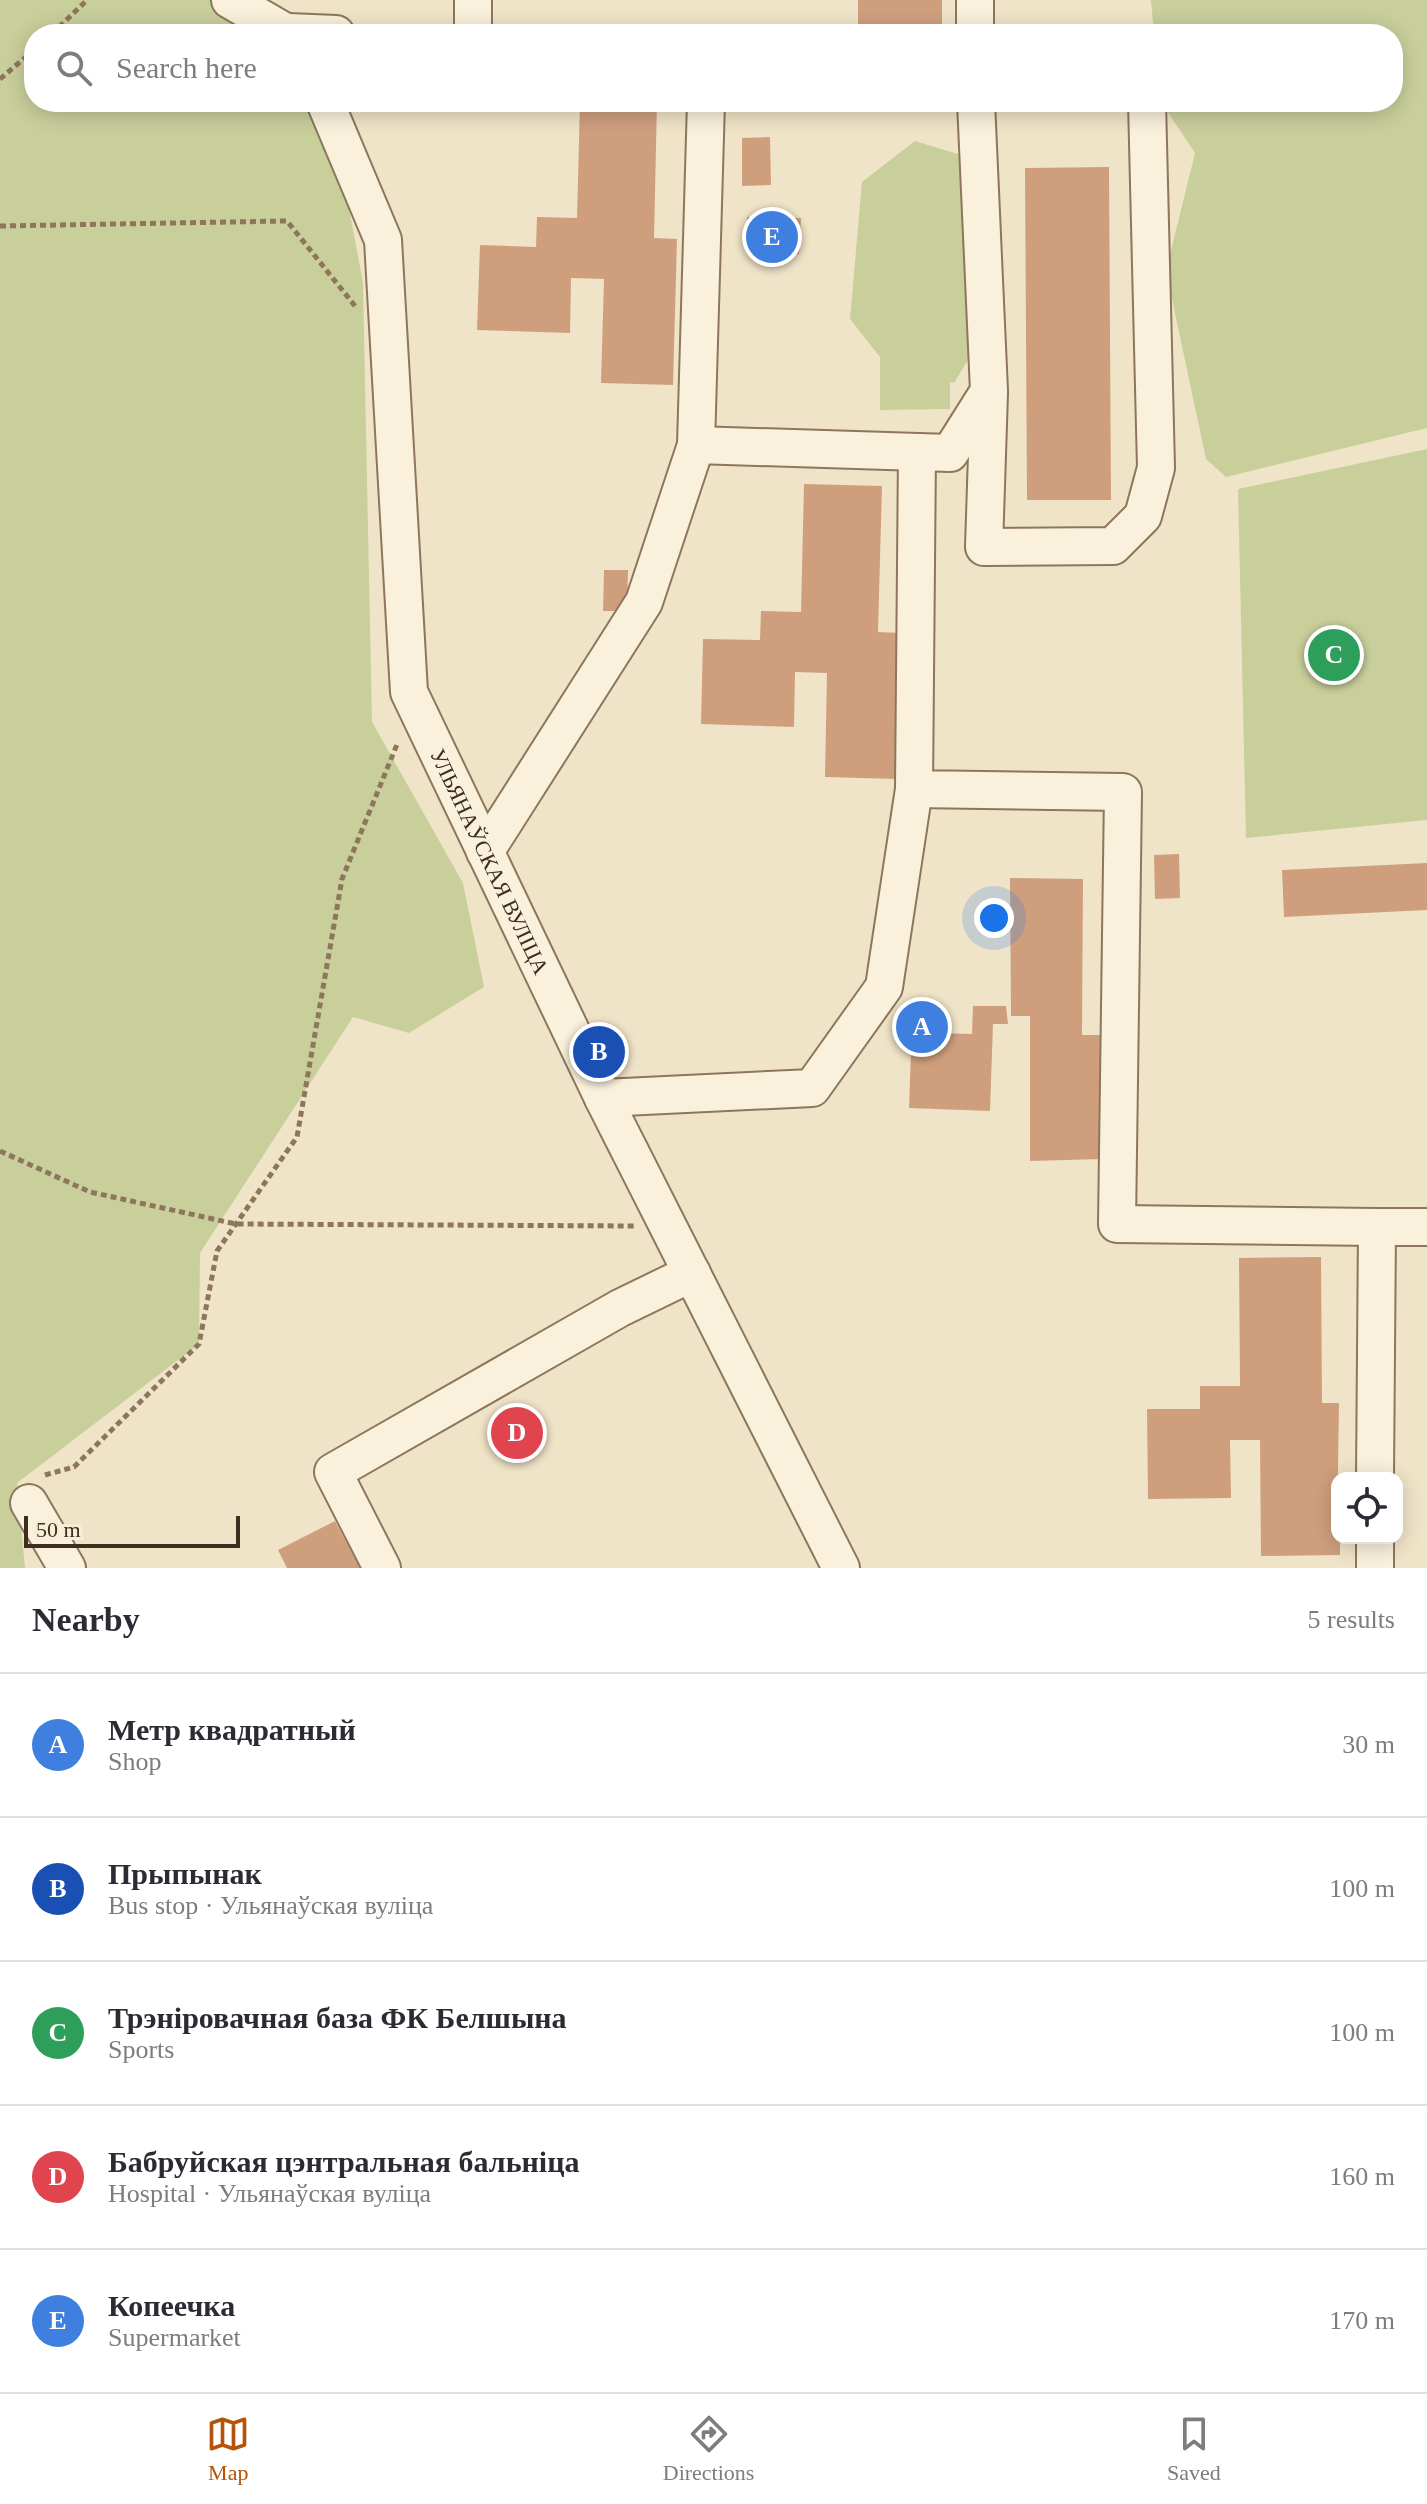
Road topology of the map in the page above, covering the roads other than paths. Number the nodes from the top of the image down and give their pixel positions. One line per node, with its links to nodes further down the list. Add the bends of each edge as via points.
1 (230, 0): 4 (street)
2 (473, 0): 5 (street)
3 (975, 0): 6 (street)
4 (272, 24)
5 (473, 24)
6 (975, 24)
7 (329, 112): 15 (street, УЛЬЯНАЎСКАЯ ВУЛІЦА, via 383,240 409,692)
8 (706, 112): 12 (street)
9 (976, 112): 11 (street)
10 (1147, 112): 11 (street, via 1156,468 1143,516 1113,546 984,547)
11 (989, 391): 13 (street, via 950,453)
12 (696, 445): 13 (street); 15 (street, via 644,602)
13 (917, 452): 14 (street)
14 (914, 789): 16 (street, via 884,987 812,1088); 17 (street, via 1123,792 1117,1224)
15 (485, 852): 16 (street, УЛЬЯНАЎСКАЯ ВУЛІЦА)
16 (603, 1098): 19 (street, УЛЬЯНАЎСКАЯ ВУЛІЦА)
17 (1377, 1227): 18 (street); 20 (street)
18 (1427, 1227)
19 (692, 1273): 24 (street, via 620,1308 333,1472); 25 (street, УЛЬЯНАЎСКАЯ ВУЛІЦА)
20 (1375, 1472)
21 (30, 1491): 23 (street)
22 (1375, 1544): 26 (street)
23 (67, 1568)
24 (382, 1568)
25 (841, 1568)
26 (1375, 1568)

